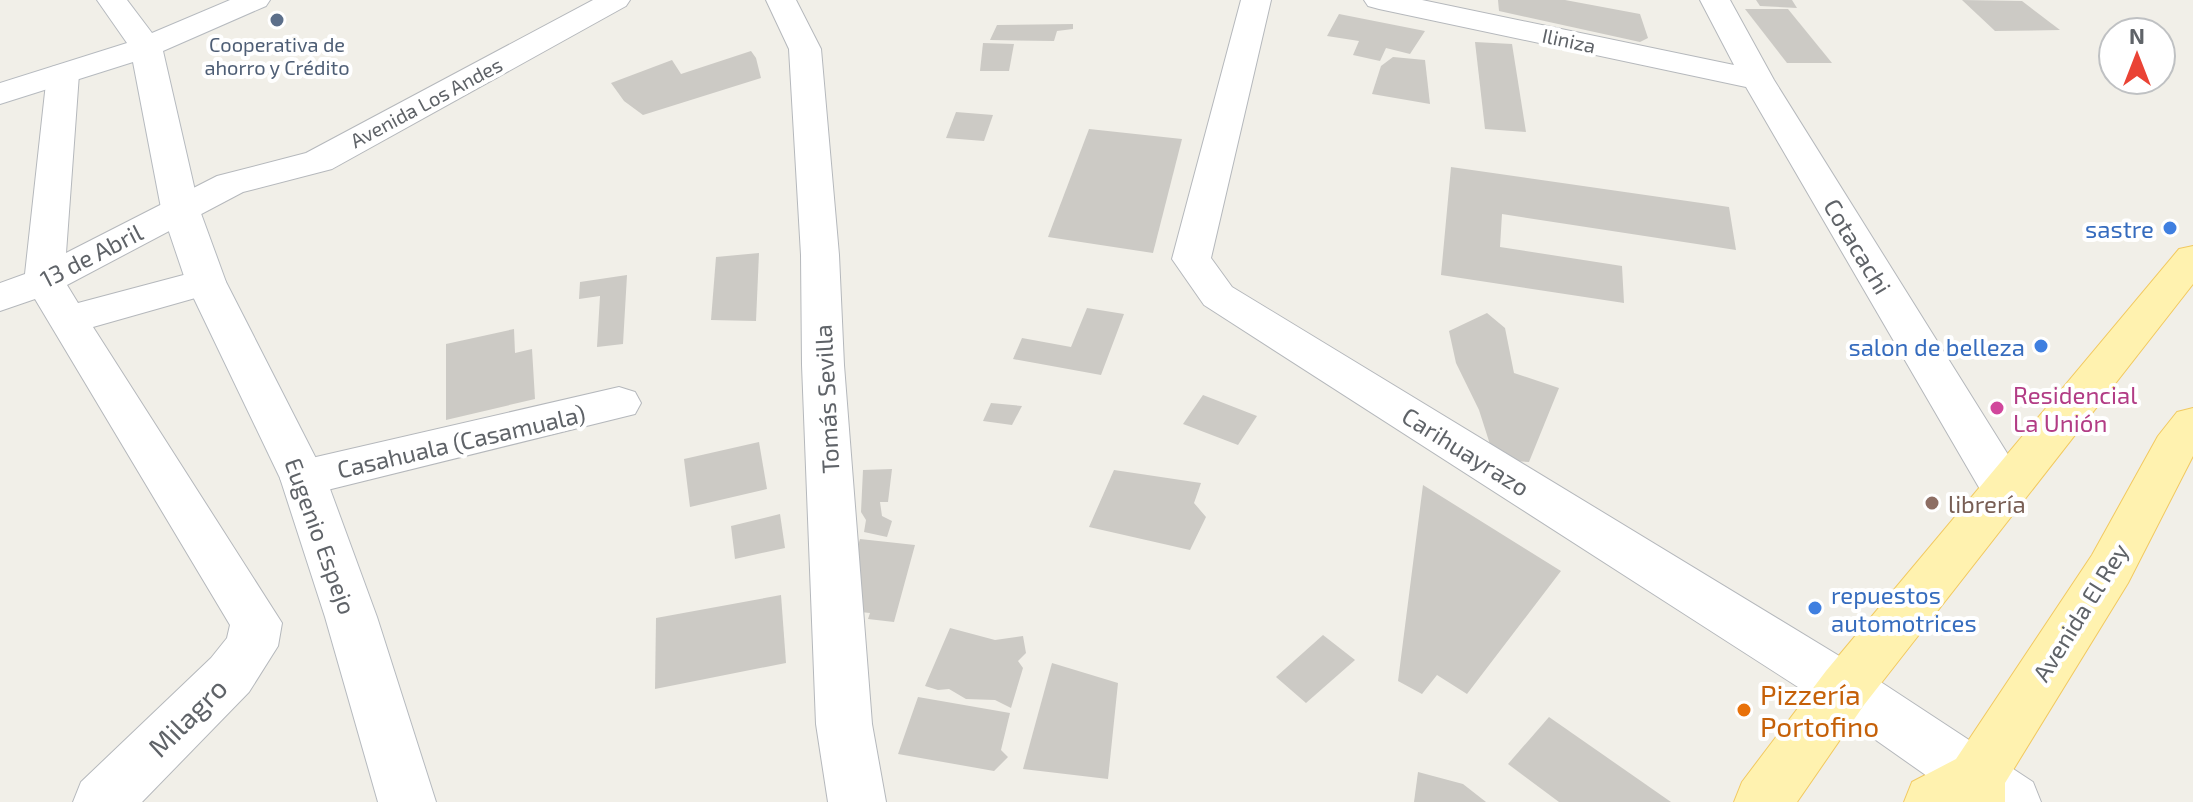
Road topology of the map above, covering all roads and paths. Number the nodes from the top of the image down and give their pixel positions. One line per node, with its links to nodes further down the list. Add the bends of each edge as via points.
1 (112, 0): 9 (street, Eugenio Espejo)
2 (571, 0): 13 (street, Avenida Los Andes, via 278,146)
3 (615, 0): 13 (street, Avenida Los Andes, via 319,161)
4 (781, 0): 28 (street, Tomás Sevilla, via 805,49 844,724)
5 (1256, 0): 24 (street, Carihuayrazo, via 1191,259 1218,296)
6 (1379, 0): 11 (street, Iliniza)
7 (1715, 0): 11 (street, Cotacachi)
8 (251, 3): 9 (street)
9 (146, 47): 10 (street); 14 (street, Eugenio Espejo)
10 (63, 74): 12 (street); 16 (street)
11 (1758, 80): 23 (street, Cotacachi)
12 (0, 94)
13 (230, 184): 14 (street, Avenida Los Andes)
14 (180, 208): 16 (street, 13 de Abril); 17 (street, Eugenio Espejo)
15 (2193, 258): 23 (main road)
16 (44, 281): 18 (street, 13 de Abril); 19 (street)
17 (206, 282): 19 (street); 22 (street, Eugenio Espejo)
18 (0, 298)
19 (68, 320): 26 (street, Milagro, via 256,623 252,646 230,675)
20 (619, 403): 22 (street, Casahuala (Casamuala))
21 (2187, 443): 25 (main road, Avenida El Rey)
22 (303, 478): 27 (street, Eugenio Espejo)
23 (2005, 490): 24 (main road)
24 (1845, 688): 25 (street, Carihuayrazo); 29 (main road)
25 (1974, 796)
26 (102, 802)
27 (407, 802)
28 (857, 802)
29 (1763, 802)

